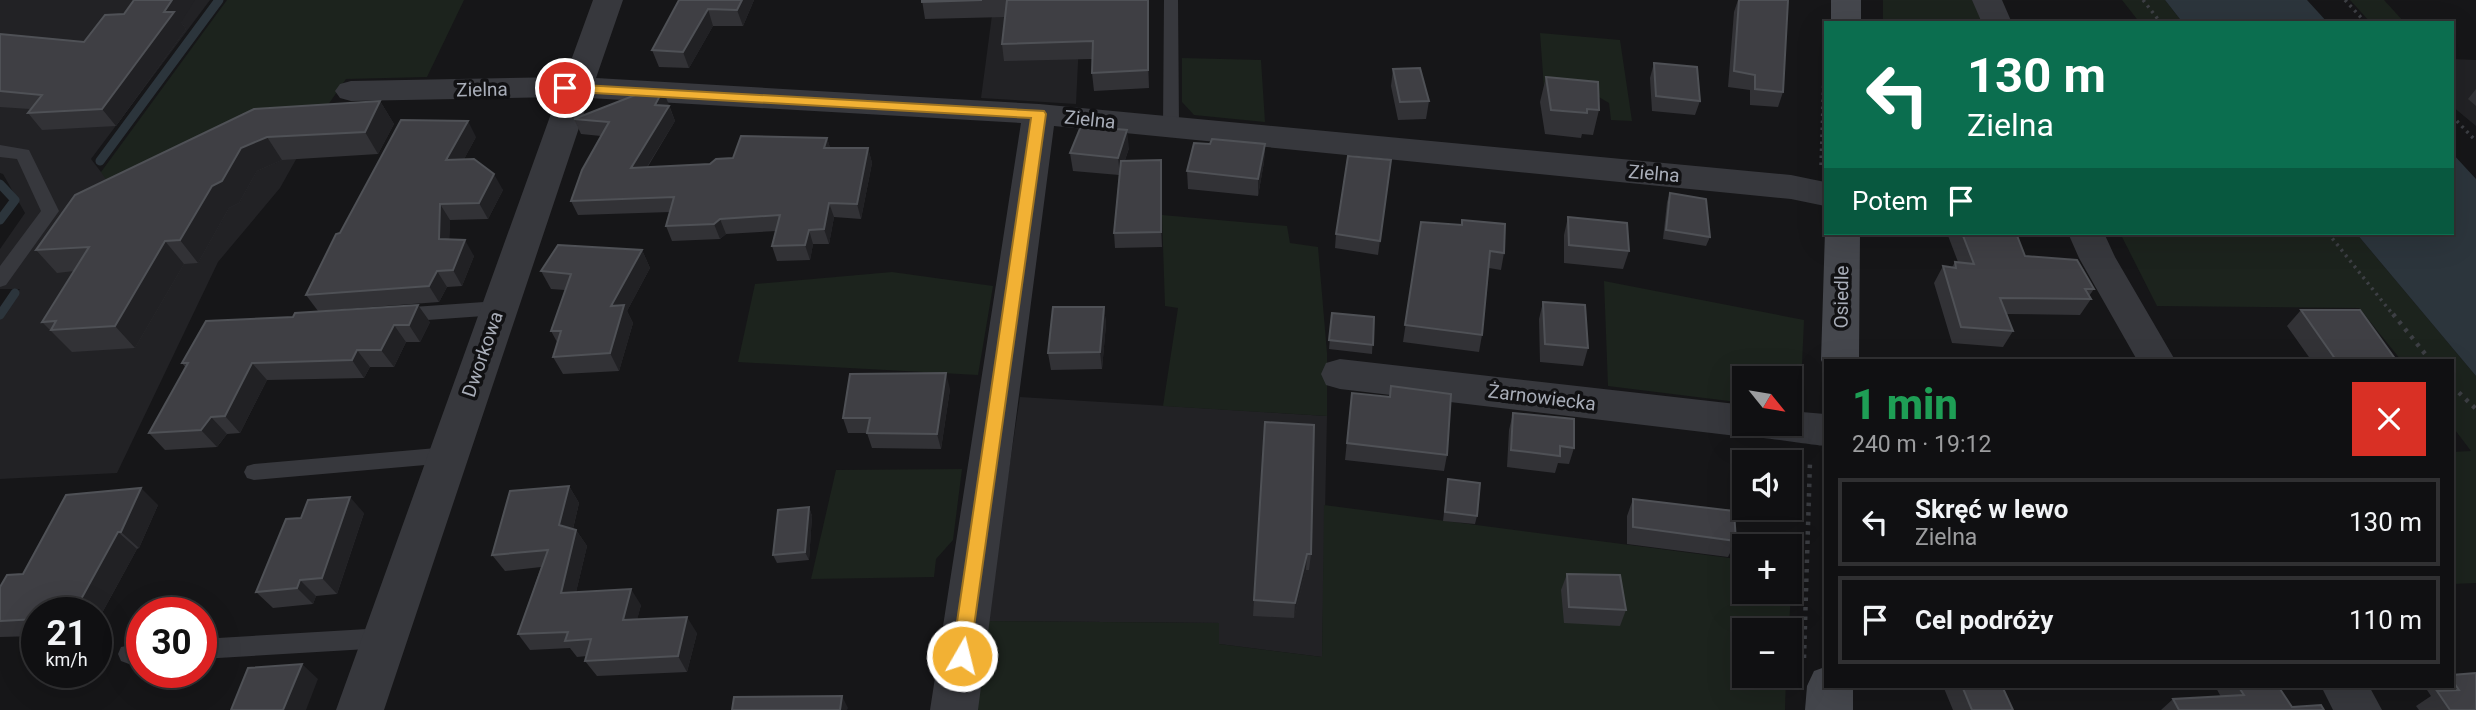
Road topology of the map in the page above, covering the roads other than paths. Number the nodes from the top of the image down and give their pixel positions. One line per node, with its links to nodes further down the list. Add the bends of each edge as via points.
1 (608, 0): 7 (street, Dworkowa)
2 (1171, 0): 10 (lane)
3 (1846, 0): 5 (street)
4 (1987, 0): 6 (street)
5 (1846, 21)
6 (1996, 21)
7 (577, 87): 8 (street, Zielna); 9 (street, Zielna); 16 (street, Dworkowa)
8 (351, 91)
9 (1039, 114): 10 (street, Zielna); 31 (street)
10 (1171, 127): 12 (street, Zielna)
11 (0, 152): 15 (lane, via 23,154 50,211)
12 (1824, 194)
13 (1842, 235): 18 (street, Osiedle)
14 (2087, 235): 19 (street)
15 (0, 281)
16 (498, 308): 17 (lane); 24 (street, Dworkowa)
17 (384, 316)
18 (1840, 359)
19 (2155, 359)
20 (1340, 374): 21 (street, Żarnowiecka)
21 (1732, 419)
22 (1802, 428): 23 (street)
23 (1824, 430)
24 (448, 455): 25 (lane); 26 (street, Dworkowa)
25 (254, 472)
26 (384, 638): 27 (lane); 30 (street, Dworkowa)
27 (217, 648)
28 (1830, 688): 32 (street)
29 (2345, 688): 33 (street)
30 (360, 710)
31 (954, 710)
32 (1829, 710)
33 (2358, 710)

